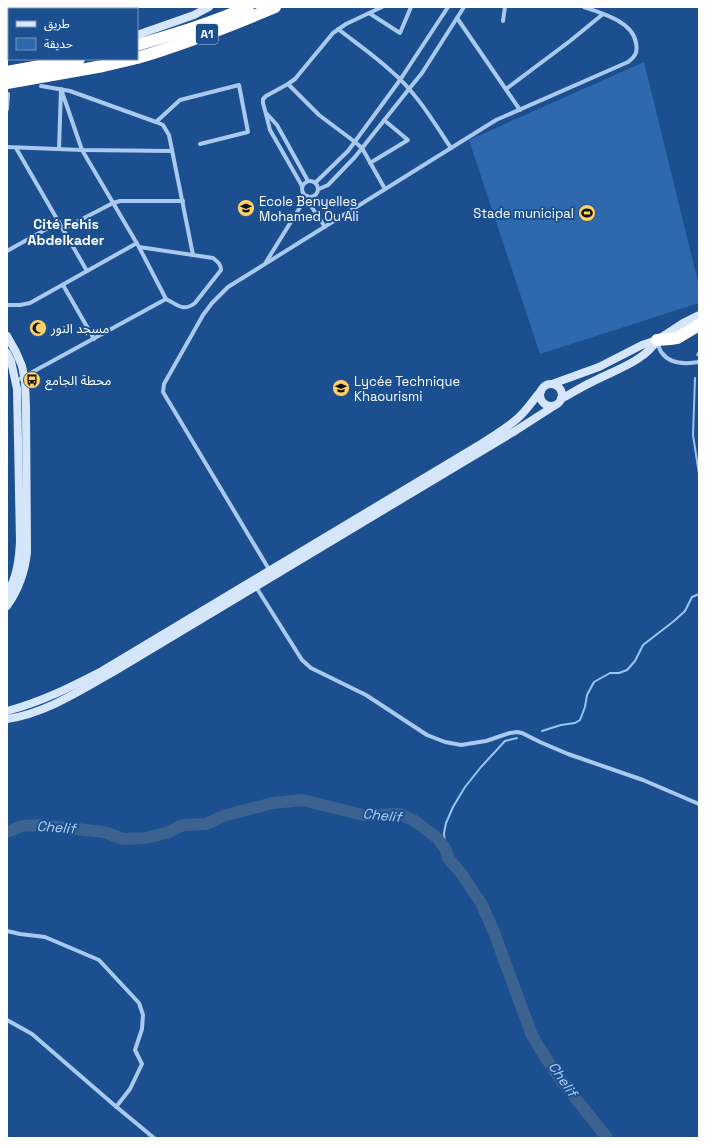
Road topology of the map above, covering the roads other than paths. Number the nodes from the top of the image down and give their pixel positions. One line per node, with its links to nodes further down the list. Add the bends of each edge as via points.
1 (209, 7): 15 (main road, via 194,15)
2 (248, 7): 16 (highway, A1)
3 (275, 7): 17 (highway, A1, via 219,30)
4 (382, 7): 10 (street)
5 (411, 7): 10 (street, via 400,33)
6 (448, 7): 21 (street)
7 (464, 7): 12 (street)
8 (505, 7): 13 (street)
9 (584, 7): 11 (street)
10 (369, 13): 14 (street)
11 (603, 14): 27 (street); 29 (street, via 624,25 633,34 637,48 633,58)
12 (457, 18): 26 (street); 27 (street)
13 (503, 21)
14 (338, 29): 21 (street); 22 (street)
15 (138, 35)
16 (138, 45)
17 (138, 58)
18 (73, 60): 20 (highway)
19 (129, 60): 24 (highway)
20 (7, 72)
21 (400, 80): 26 (street); 33 (street)
22 (288, 84): 30 (street, via 263,99); 33 (street, via 319,115)
23 (41, 86): 25 (street)
24 (7, 88): 28 (street)
25 (61, 89): 32 (street); 39 (street); 40 (street)
26 (409, 89): 31 (street); 38 (street)
27 (506, 89): 29 (street)
28 (7, 109)
29 (520, 110): 38 (street, via 496,120)
30 (266, 114): 43 (street, via 277,125); 45 (street, via 270,130)
31 (384, 120): 37 (street); 42 (street, via 408,140)
32 (156, 122): 34 (street, via 180,100 239,85 248,132); 41 (street, via 163,125 169,135)
33 (355, 142): 37 (street); 44 (street)
34 (200, 144)
35 (7, 147): 36 (street)
36 (16, 148): 39 (street); 51 (street)
37 (362, 148): 42 (street); 46 (street, via 328,185)
38 (451, 148): 47 (street)
39 (59, 149): 40 (street)
40 (82, 150): 41 (street); 50 (street)
41 (172, 151): 49 (street)
42 (370, 163): 47 (street)
43 (308, 180): 44 (street); 45 (street)
44 (316, 182): 46 (street)
45 (302, 186): 48 (street, via 302,192)
46 (319, 189): 48 (street, via 315,196)
47 (385, 190): 52 (street)
48 (307, 196): 52 (street); 58 (street)
49 (183, 201): 50 (street); 57 (street)
50 (113, 203): 53 (street); 54 (street)
51 (59, 222): 53 (street); 56 (street)
52 (325, 227): 58 (street)
53 (63, 229): 59 (street)
54 (136, 243): 55 (street); 59 (street)
55 (139, 248): 57 (street); 61 (street)
56 (7, 252)
57 (193, 255): 61 (street, via 213,258 219,262 221,270 196,303 190,307 184,308)
58 (265, 265): 76 (street, via 228,286 212,303 163,389)
59 (87, 271): 60 (street)
60 (62, 284): 62 (street, via 26,304); 66 (street)
61 (166, 299): 66 (street)
62 (7, 305)
63 (699, 315): 67 (main road)
64 (699, 326): 67 (highway, via 677,338)
65 (7, 336): 70 (main road, via 22,366)
66 (94, 339): 70 (street)
67 (657, 340): 69 (street, via 661,353 668,359 688,364); 72 (main road, via 599,367); 74 (main road, via 642,356)
68 (7, 354): 71 (main road)
69 (699, 362)
70 (24, 377): 71 (street); 80 (main road, via 27,552 21,582)
71 (16, 381): 77 (main road, via 20,542 19,561)
72 (552, 384): 73 (main road, via 545,386); 74 (main road, via 558,386 562,392)
73 (541, 391): 75 (main road, via 540,398 544,404); 76 (main road, via 518,419 506,428)
74 (562, 399): 75 (main road)
75 (554, 406): 76 (main road, via 508,436)
76 (271, 573): 78 (main road); 81 (main road, via 102,671 43,700)
77 (9, 584): 79 (main road)
78 (256, 586): 82 (main road, via 75,694 38,712); 83 (street, via 302,660 311,668 366,695 427,735 461,745 486,741 510,732 522,733 568,754 643,780)
79 (7, 593)
80 (7, 606)
81 (7, 711)
82 (7, 719)
83 (699, 804)
84 (7, 931): 86 (street, via 45,937 99,960 138,1004 143,1015 142,1029 135,1050 142,1064 130,1089)
85 (7, 1020): 86 (street, via 32,1034)
86 (116, 1107): 87 (street)
87 (154, 1138)

